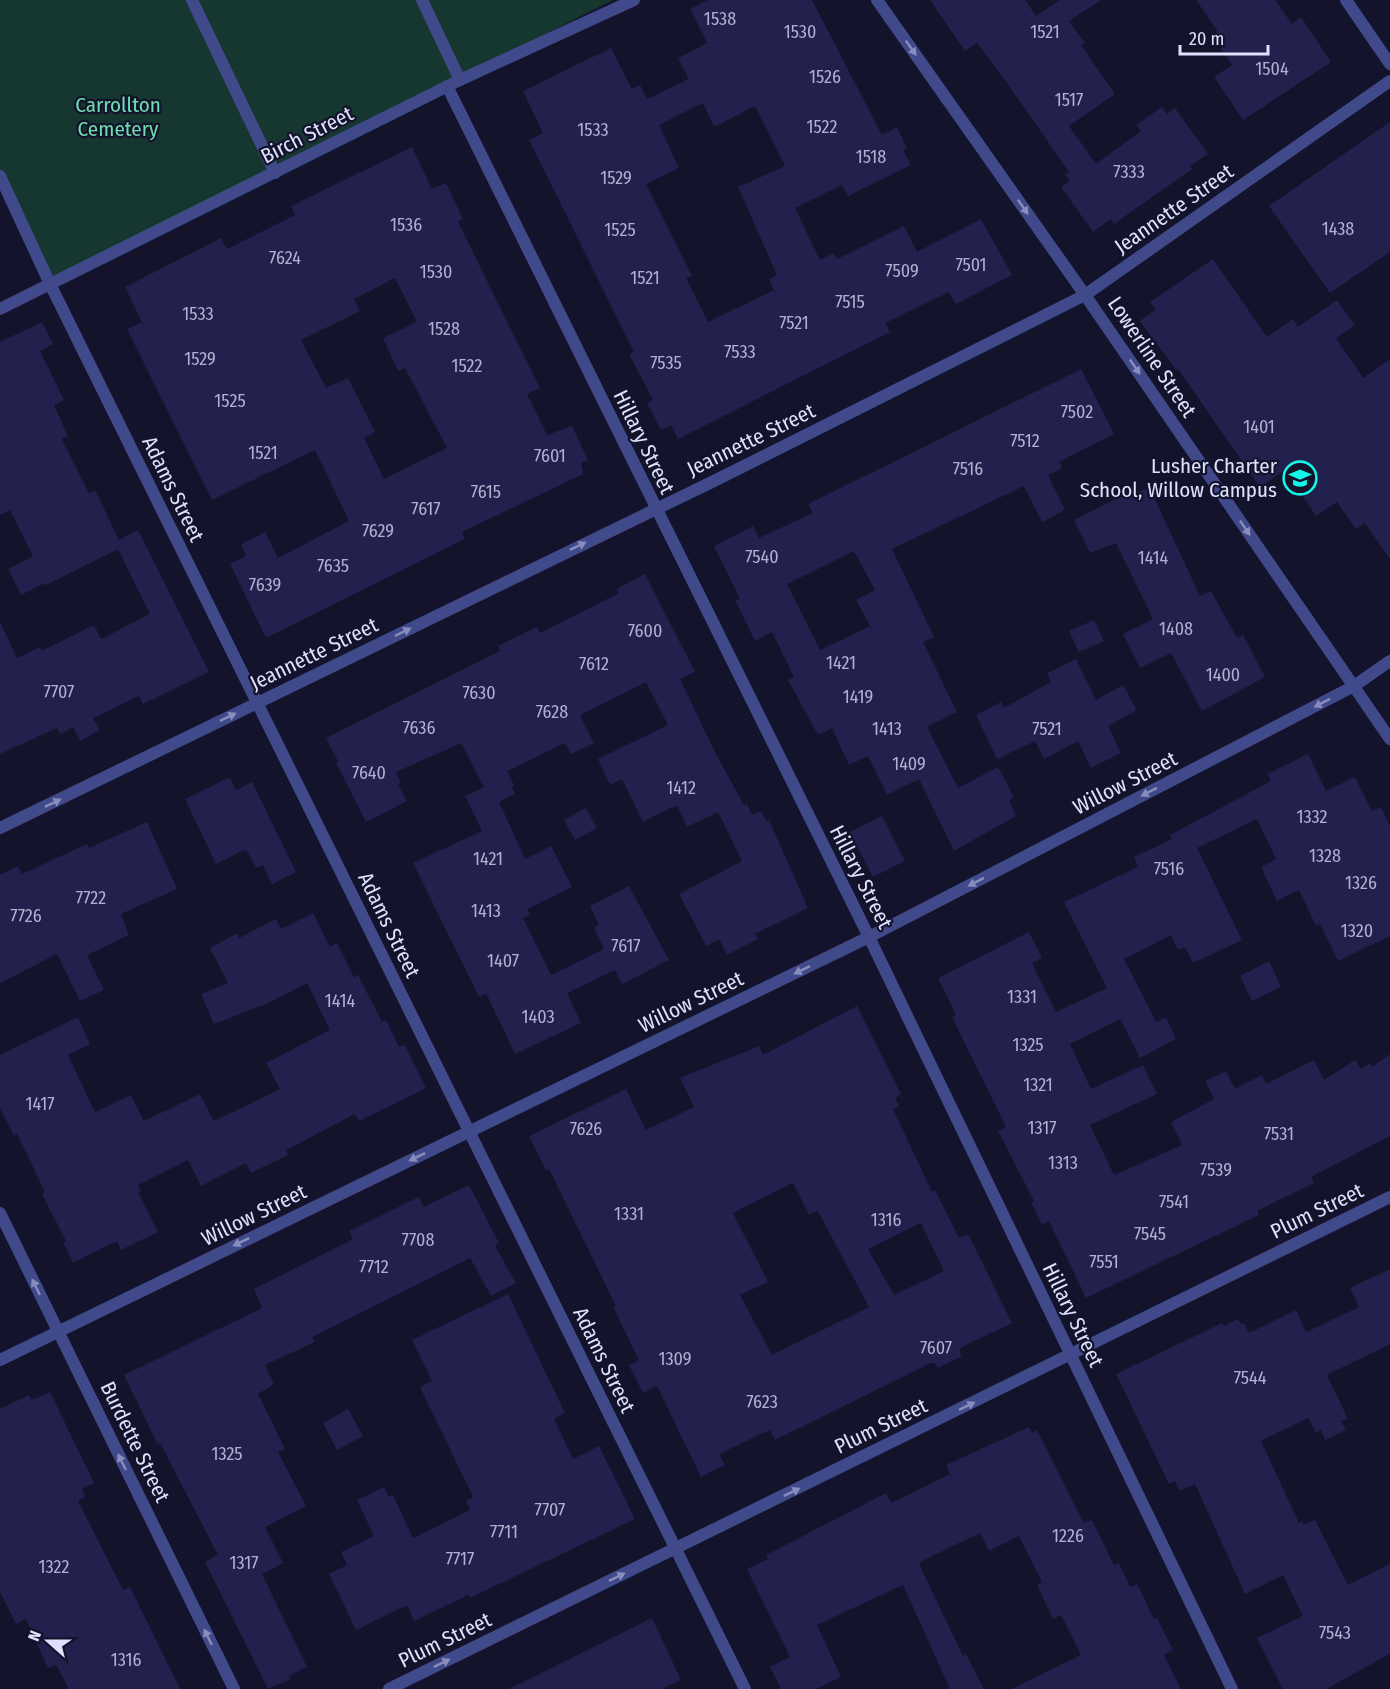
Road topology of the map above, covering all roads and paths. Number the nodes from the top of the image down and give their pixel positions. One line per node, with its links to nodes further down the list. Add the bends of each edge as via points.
1 (192, 0): 10 (street)
2 (422, 0): 7 (street)
3 (634, 0): 7 (street, Birch Street)
4 (877, 0): 13 (street, Lowerline Street, one-way to 13)
5 (1346, 0): 6 (street)
6 (1390, 64)
7 (460, 80): 9 (street, Birch Street)
8 (1390, 81): 13 (street, Jeannette Street)
9 (447, 86): 10 (street, Birch Street); 15 (street, Hillary Street)
10 (274, 173): 12 (street, Birch Street)
11 (0, 176): 12 (street, Adams Street)
12 (50, 284): 14 (street, Birch Street); 18 (street, Adams Street)
13 (1085, 295): 15 (street, Jeannette Street); 17 (street, Lowerline Street, one-way to 17)
14 (0, 309)
15 (655, 509): 18 (street, Jeannette Street, one-way to 15); 21 (street, Hillary Street)
16 (1390, 661): 17 (street, Willow Street)
17 (1354, 686): 19 (street, Lowerline Street); 21 (street, Willow Street, one-way to 21)
18 (257, 703): 20 (street, Jeannette Street, one-way to 18); 22 (street, Adams Street)
19 (1390, 739)
20 (0, 828)
21 (869, 937): 22 (street, Willow Street, one-way to 22); 26 (street, Hillary Street)
22 (470, 1132): 25 (street, Willow Street, one-way to 25); 28 (street, Adams Street)
23 (1390, 1197): 26 (street, Plum Street)
24 (0, 1213): 25 (street, Burdette Street, one-way to 24)
25 (58, 1331): 27 (street, Willow Street); 29 (street, Burdette Street, one-way to 25)
26 (1070, 1355): 28 (street, Plum Street, one-way to 26); 32 (street, Hillary Street)
27 (0, 1360)
28 (676, 1549): 30 (street, Plum Street, one-way to 28); 31 (street, Adams Street)
29 (234, 1689)
30 (389, 1689)
31 (745, 1689)
32 (1232, 1689)

